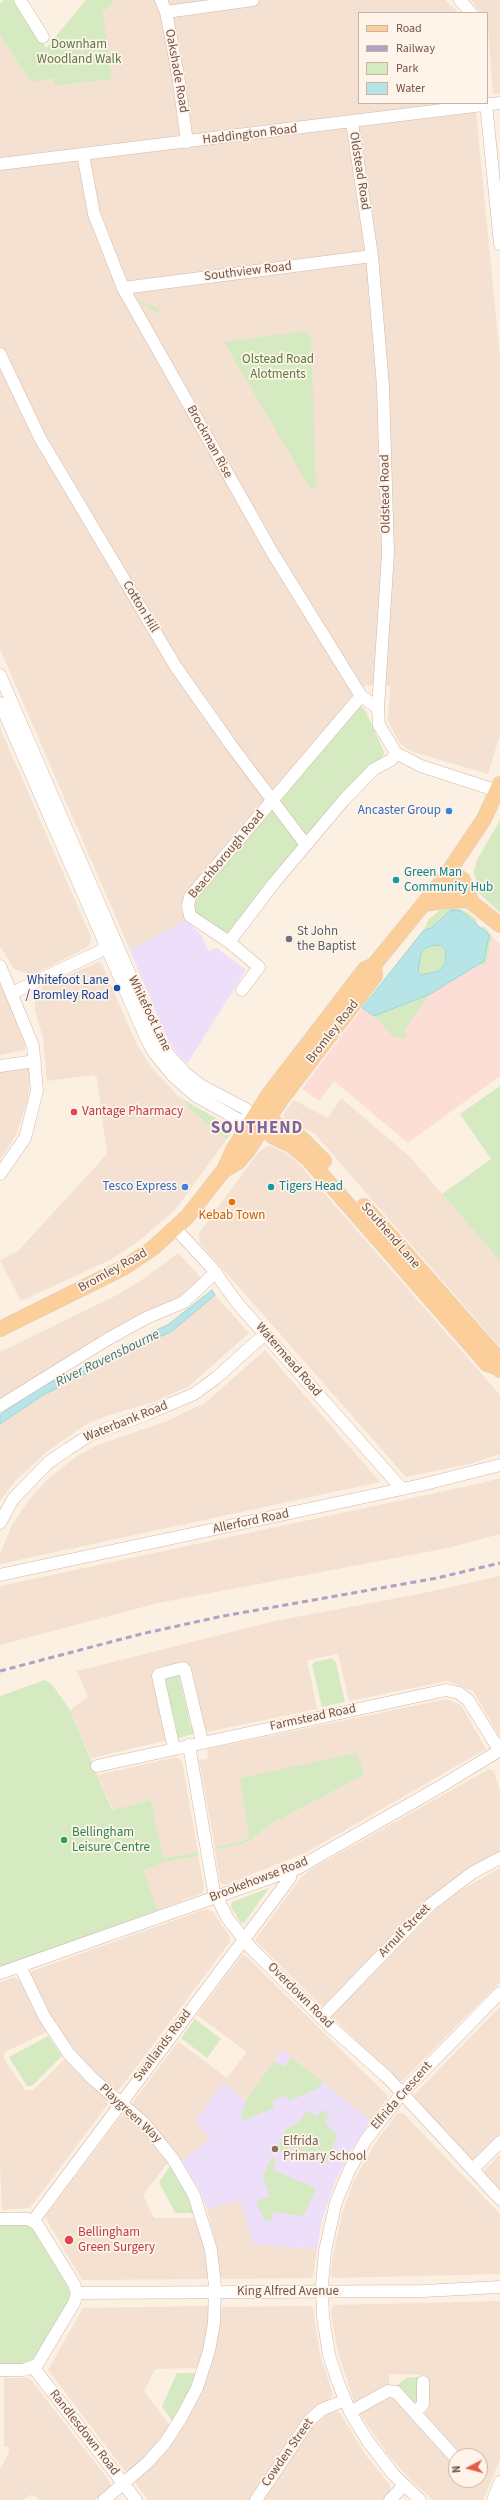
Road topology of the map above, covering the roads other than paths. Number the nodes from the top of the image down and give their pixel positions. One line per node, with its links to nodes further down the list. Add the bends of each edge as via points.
1 (20, 0): 7 (street)
2 (162, 0): 5 (street, Oakshade Road)
3 (253, 0): 5 (street)
4 (460, 0): 6 (street)
5 (166, 12): 12 (street, Oakshade Road)
6 (470, 12)
7 (43, 37)
8 (500, 103): 10 (street, Haddington Road)
9 (486, 104): 11 (street, Haddington Road); 15 (street)
10 (488, 104)
11 (352, 122): 12 (street, Haddington Road); 16 (street, Oldstead Road)
12 (187, 142): 13 (street, Haddington Road)
13 (83, 154): 14 (street, Haddington Road); 17 (street, Brockman Rise, via 94,214)
14 (0, 164)
15 (500, 244)
16 (372, 256): 17 (street, Southview Road); 22 (street, Oldstead Road, via 383,386 388,553)
17 (123, 288): 20 (street, Brockman Rise, via 272,552)
18 (0, 354): 25 (street, Cotton Hill, via 40,438 140,609 194,693)
19 (0, 675): 32 (street, Whitefoot Lane)
20 (362, 696): 22 (street, Brockman Rise); 25 (street, Beachborough Road)
21 (0, 703): 32 (street, Whitefoot Lane)
22 (378, 708): 23 (street, Oldstead Road, via 381,730)
23 (396, 753): 24 (street, Oldstead Road, via 421,766); 26 (street, via 391,760 374,769)
24 (499, 787): 27 (main road, Bromley Road, via 484,819)
25 (273, 800): 26 (street, Cotton Hill); 31 (street, Beachborough Road, via 188,901 188,910 193,919)
26 (306, 845): 31 (street)
27 (447, 875): 28 (main road, via 463,880); 29 (main road, Bromley Road)
28 (471, 900): 29 (main road, via 443,900); 30 (main road)
29 (424, 904): 38 (main road, Bromley Road, via 374,965 375,976 280,1101)
30 (500, 925)
31 (229, 942): 34 (street, via 259,968)
32 (111, 946): 35 (street); 38 (street, Whitefoot Lane, via 147,1040 165,1067 196,1096 241,1121)
33 (0, 966): 35 (street)
34 (242, 990)
35 (12, 993): 36 (street, via 29,1032)
36 (35, 1061): 37 (street); 39 (street, via 37,1091 30,1124 19,1149)
37 (0, 1066)
38 (258, 1123): 40 (main road, Bromley Road, via 238,1162 224,1170); 44 (main road, Southend Lane, via 272,1136 300,1151 322,1167 414,1272 487,1364)
39 (0, 1174)
40 (175, 1228): 41 (street, Watermead Road); 42 (main road, Bromley Road, via 153,1248 125,1267)
41 (216, 1272): 43 (street, Watermead Road, via 238,1304); 45 (street, via 184,1302 146,1318 108,1339)
42 (0, 1329)
43 (265, 1334): 47 (street, Watermead Road); 48 (street, Waterbank Road, via 194,1394 90,1435 49,1462 13,1499)
44 (499, 1369)
45 (0, 1406)
46 (500, 1465): 47 (street, Allerford Road)
47 (402, 1489): 49 (street, Allerford Road)
48 (0, 1523)
49 (0, 1575)
50 (202, 1742): 51 (street, Farmstead Road); 52 (street, via 185,1670 183,1668 159,1674); 53 (street, Farmstead Road, via 446,1690 459,1693 468,1700)
51 (189, 1745): 52 (street, Farmstead Road); 57 (street, Overdown Road)
52 (174, 1749): 54 (street, Farmstead Road)
53 (500, 1751): 56 (street, Brookehowse Road)
54 (97, 1766)
55 (500, 1858): 62 (street, Arnulf Street, via 472,1873 430,1905)
56 (291, 1871): 57 (street, Brookehowse Road); 58 (street, Swallands Road, via 290,1878)
57 (216, 1897): 58 (street, Overdown Road); 59 (street, Brookehowse Road)
58 (243, 1939): 62 (street, Overdown Road); 64 (street, Swallands Road)
59 (20, 1966): 60 (street, Brookehowse Road); 64 (street, Playgreen Way, via 60,2043 83,2070)
60 (0, 1973)
61 (500, 1993): 63 (street, Elfrida Crescent)
62 (322, 2017): 63 (street, Overdown Road)
63 (402, 2093): 66 (street, Overdown Road); 71 (street, Elfrida Crescent, via 365,2141 342,2187 327,2236)
64 (121, 2102): 69 (street, Swallands Road); 72 (street, Playgreen Way, via 144,2123 167,2150 194,2194 208,2232)
65 (500, 2142): 66 (street)
66 (473, 2169): 67 (street, Overdown Road)
67 (500, 2199)
68 (0, 2219): 69 (street)
69 (33, 2220): 73 (street, via 74,2284)
70 (500, 2287): 71 (street, King Alfred Avenue)
71 (322, 2292): 72 (street, King Alfred Avenue); 77 (street, Elfrida Crescent, via 327,2342)
72 (215, 2293): 73 (street, King Alfred Avenue); 82 (street, Playgreen Way, via 214,2323 209,2351 188,2406 161,2448)
73 (77, 2294): 74 (street, via 54,2338)
74 (33, 2367): 75 (street, via 23,2370); 82 (street, Randlesdown Road)
75 (0, 2370)
76 (424, 2382): 79 (street, via 423,2404)
77 (345, 2400): 78 (street, Elfrida Crescent); 86 (street, Cowden Street, via 322,2410 309,2421)
78 (350, 2412): 79 (street, via 388,2391 400,2395); 83 (street, Elfrida Crescent, via 373,2450)
79 (415, 2413): 80 (street)
80 (448, 2449)
81 (500, 2482): 89 (street)
82 (123, 2483): 84 (street, Playgreen Way); 85 (street, Randlesdown Road)
83 (404, 2486): 87 (street); 88 (street, Elfrida Crescent)
84 (104, 2500)
85 (136, 2500)
86 (256, 2500)
87 (390, 2500)
88 (420, 2500)
89 (493, 2500)

